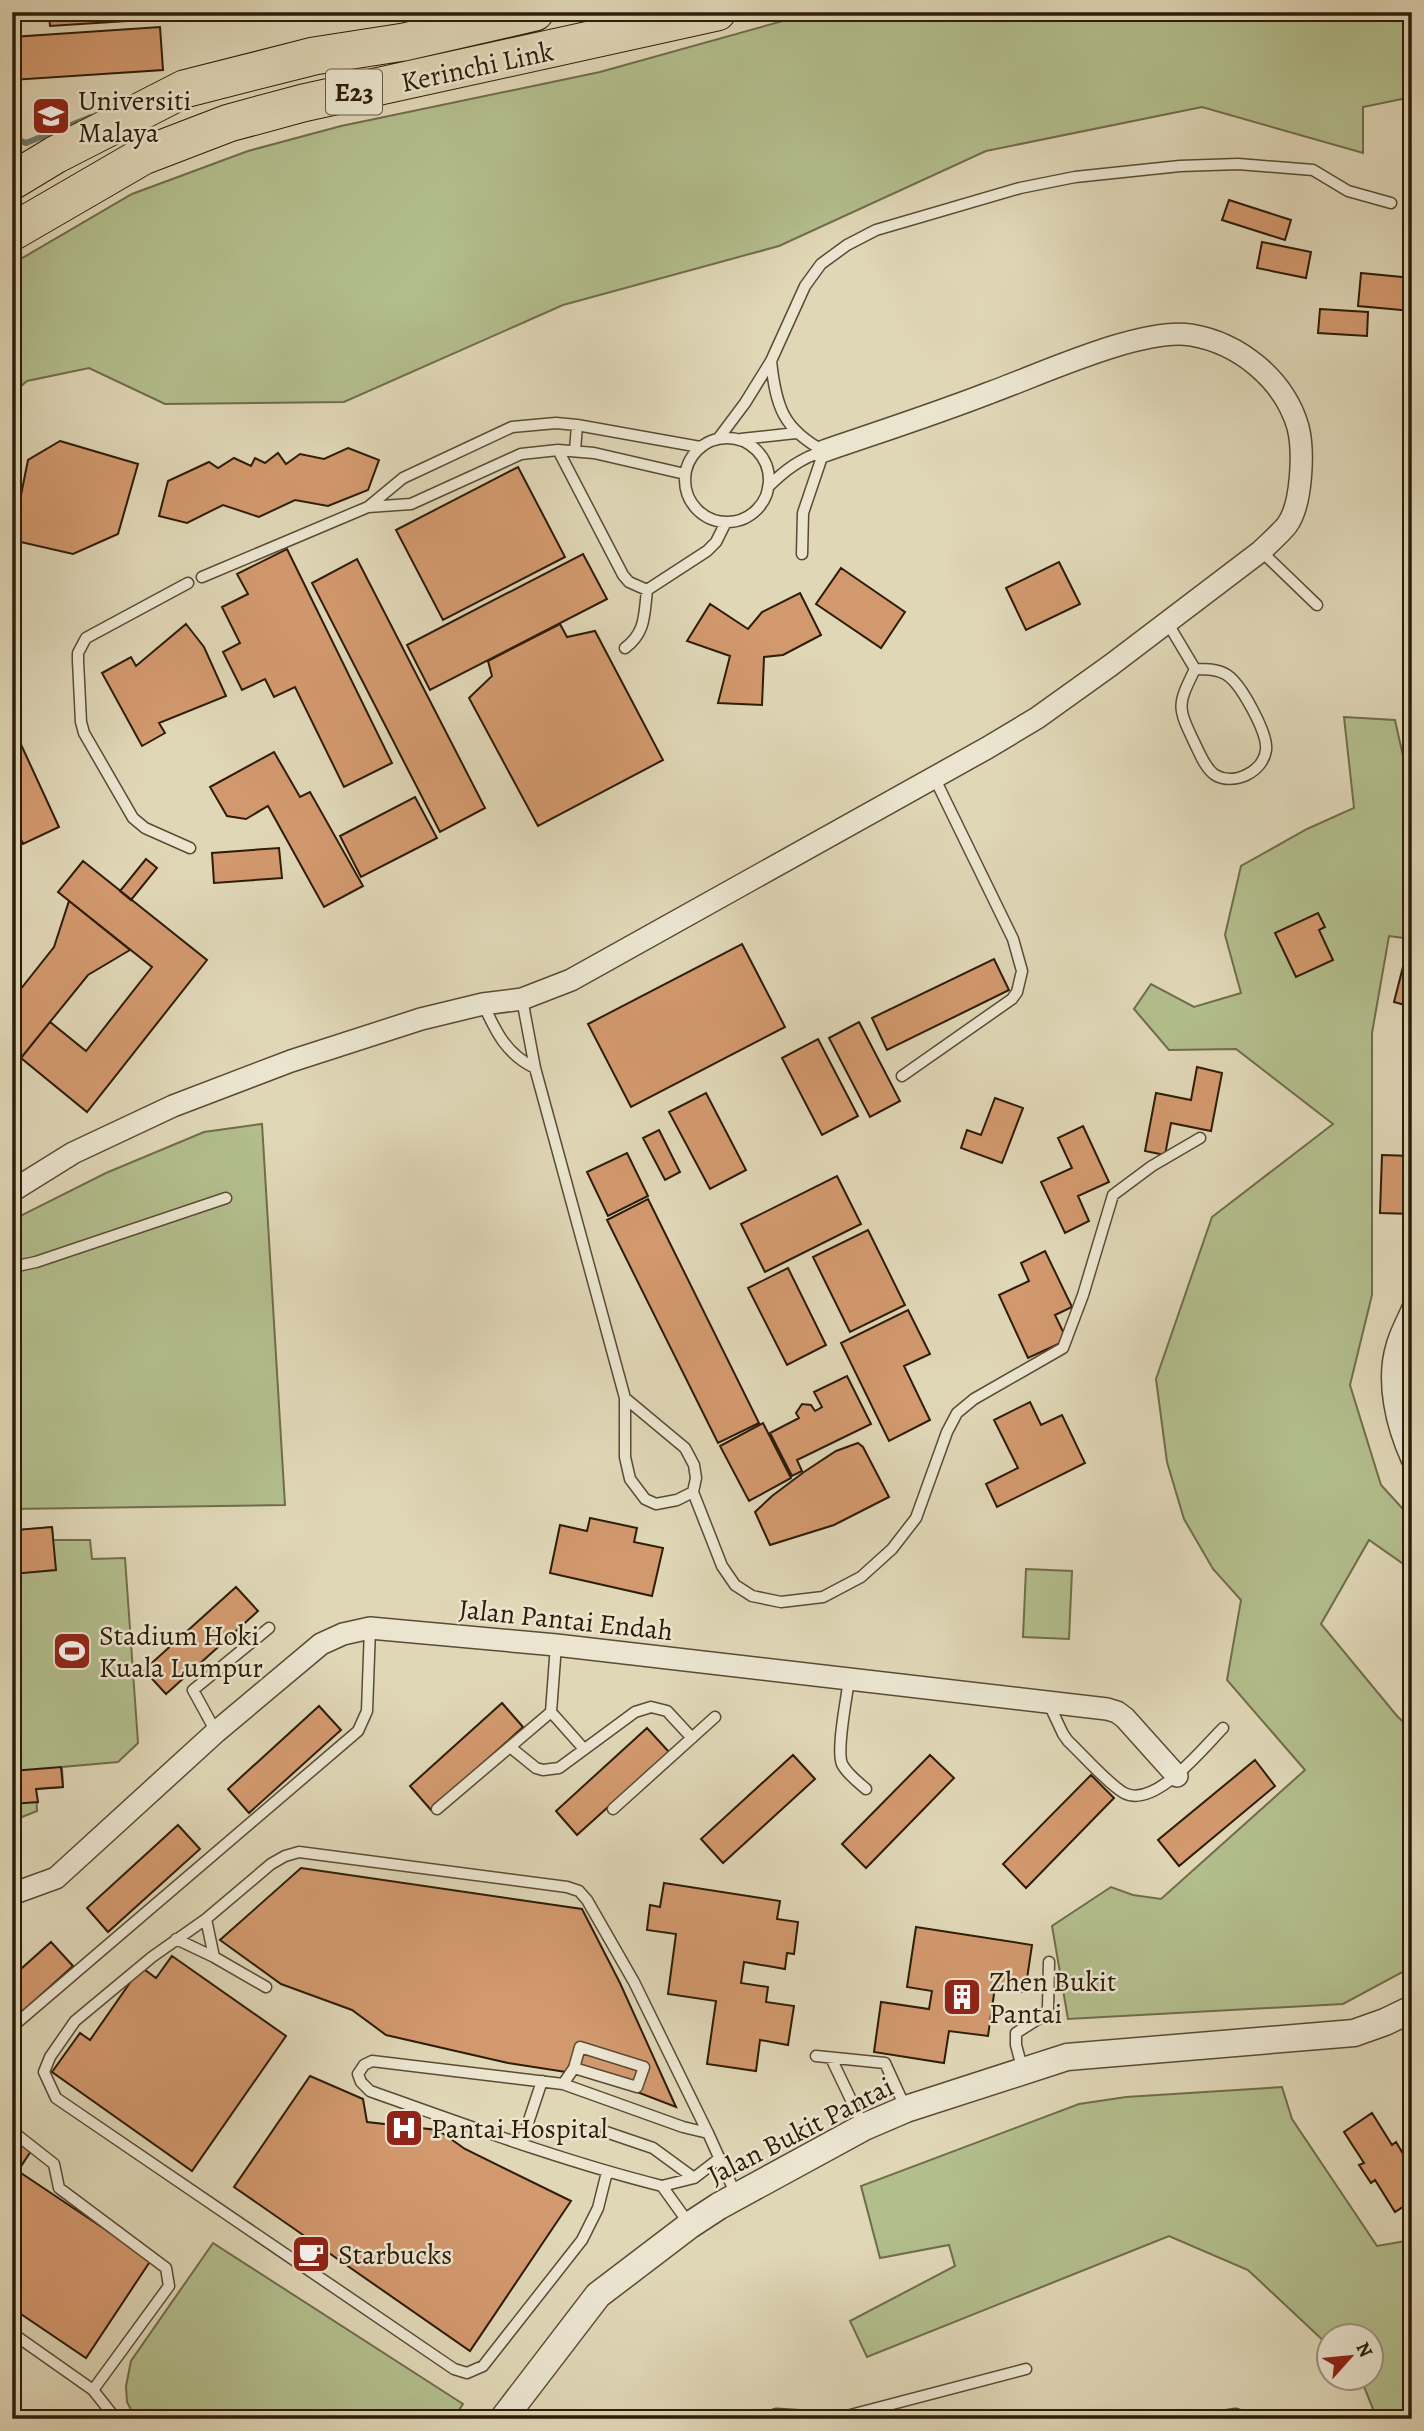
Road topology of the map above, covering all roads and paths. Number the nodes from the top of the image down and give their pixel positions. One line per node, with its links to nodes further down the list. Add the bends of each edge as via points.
1 (535, 12): 3 (highway, Kerinchi Link / E23, via 404,42 314,56 184,89)
2 (717, 12): 5 (highway, Kerinchi Link / E23, via 229,123 143,156)
3 (12, 181)
4 (1391, 203): 6 (lane, via 1348,191 1313,170 1238,164 1075,177 1020,188 876,230 847,245 821,264 805,286)
5 (12, 233)
6 (771, 362): 8 (lane, via 780,409); 9 (lane)
7 (577, 425): 11 (lane); 13 (lane); 17 (lane, via 512,427 406,477)
8 (796, 433): 10 (lane); 14 (lane)
9 (718, 439): 10 (lane); 11 (lane)
10 (738, 440): 16 (lane, via 749,444 765,463)
11 (700, 447): 15 (lane)
12 (558, 450): 13 (lane); 17 (lane, via 522,454 411,505); 23 (lane, via 623,575)
13 (575, 452): 15 (lane)
14 (824, 452): 16 (lane, via 788,467); 19 (street, via 1102,351 1156,335 1190,335 1225,344 1253,361 1280,390 1298,428 1302,482 1289,523); 20 (lane, via 803,513)
15 (685, 474): 18 (lane, via 691,501 700,512)
16 (768, 487): 18 (lane, via 758,508 738,521)
17 (368, 507): 21 (lane)
18 (726, 522): 23 (lane, via 708,551)
19 (1261, 551): 24 (lane); 25 (street)
20 (802, 554)
21 (202, 576)
22 (188, 583): 29 (lane, via 86,638 78,661 84,733 133,818)
23 (647, 590): 26 (lane, via 642,629)
24 (1317, 605)
25 (1167, 622): 27 (lane); 28 (street, via 1037,718)
26 (625, 648)
27 (1195, 668): 27 (lane, via 1218,671 1232,679 1263,734 1263,760 1243,776 1225,779 1210,771 1183,719 1181,699)
28 (934, 777): 30 (street, via 571,980); 33 (lane, via 1013,939 1022,971 1012,999)
29 (190, 848)
30 (522, 999): 31 (street); 32 (lane)
31 (483, 1004): 32 (lane, via 496,1032 518,1059); 35 (street, via 421,1018 173,1106 73,1153)
32 (535, 1068): 39 (lane)
33 (902, 1076)
34 (1200, 1138): 41 (lane, via 1113,1195 1066,1344 957,1413 916,1518 892,1549 861,1577 823,1597 781,1602 752,1596 735,1585 722,1566)
35 (12, 1191)
36 (226, 1198): 37 (lane)
37 (12, 1267)
38 (1412, 1310): 40 (street, via 1396,1348 1392,1394)
39 (625, 1398): 41 (lane, via 685,1448 694,1465); 41 (lane, via 625,1457 636,1489 656,1504)
40 (1412, 1459)
41 (692, 1492)
42 (269, 1628): 50 (lane, via 192,1690)
43 (370, 1628): 44 (street, Jalan Pantai Endah); 50 (street, Jalan Pantai Endah, via 343,1633 321,1644); 65 (lane, via 367,1711 358,1731)
44 (556, 1645): 45 (street, Jalan Pantai Endah); 47 (lane)
45 (849, 1679): 46 (street, Jalan Pantai Endah); 55 (lane, via 842,1763)
46 (1048, 1702): 54 (street, Jalan Pantai Endah, via 1117,1712); 54 (lane, via 1065,1738 1126,1794 1144,1796)
47 (551, 1712): 52 (lane); 53 (lane)
48 (715, 1717): 51 (lane)
49 (1223, 1728): 54 (lane)
50 (216, 1732): 58 (street, Jalan Pantai Endah, via 56,1878)
51 (691, 1738): 53 (lane, via 667,1711 651,1707 635,1712); 57 (lane)
52 (510, 1747): 53 (lane, via 543,1770 559,1768); 56 (lane)
53 (584, 1749)
54 (1177, 1776)
55 (866, 1789)
56 (437, 1809)
57 (613, 1809)
58 (12, 1894)
59 (206, 1919): 60 (lane); 61 (lane); 76 (lane, via 271,1864 299,1852 579,1891 634,1982)
60 (176, 1940): 61 (lane); 79 (lane, via 156,1961 75,2021 44,2072 55,2098 454,2369 467,2373 482,2365 582,2240 598,2208)
61 (214, 1957): 63 (lane)
62 (1049, 1962): 69 (lane, via 1048,2008 1016,2033)
63 (266, 1987)
64 (1412, 2009): 69 (street, Jalan Bukit Pantai, via 1354,2033 1067,2057)
65 (12, 2028)
66 (816, 2056): 67 (lane)
67 (831, 2058): 72 (lane, via 885,2063); 73 (lane)
68 (574, 2068): 68 (lane, via 637,2087 644,2067 580,2048); 71 (lane)
69 (1023, 2071): 72 (street, Jalan Bukit Pantai)
70 (542, 2081): 71 (lane); 77 (lane); 77 (lane, via 372,2061 358,2074 370,2091)
71 (563, 2084): 76 (lane)
72 (906, 2109): 73 (street, Jalan Bukit Pantai)
73 (864, 2127): 82 (street, Jalan Bukit Pantai)
74 (12, 2132): 86 (lane, via 54,2164 59,2188 166,2268 169,2286)
75 (606, 2132): 80 (lane, via 653,2148)
76 (708, 2133): 78 (lane)
77 (521, 2144): 79 (lane)
78 (720, 2158): 80 (lane); 82 (lane)
79 (607, 2172): 81 (lane)
80 (694, 2178): 81 (lane)
81 (662, 2186): 83 (lane)
82 (737, 2197): 83 (street, Jalan Bukit Pantai)
83 (690, 2225): 88 (street, Jalan Bukit Pantai, via 598,2295)
84 (12, 2333): 86 (lane)
85 (1026, 2369): 89 (lane, via 839,2418 776,2414)
86 (93, 2390): 87 (lane)
87 (116, 2419)
88 (503, 2419)
89 (764, 2419)
90 (1202, 2419): 91 (lane, via 1236,2414)
91 (1250, 2419)

